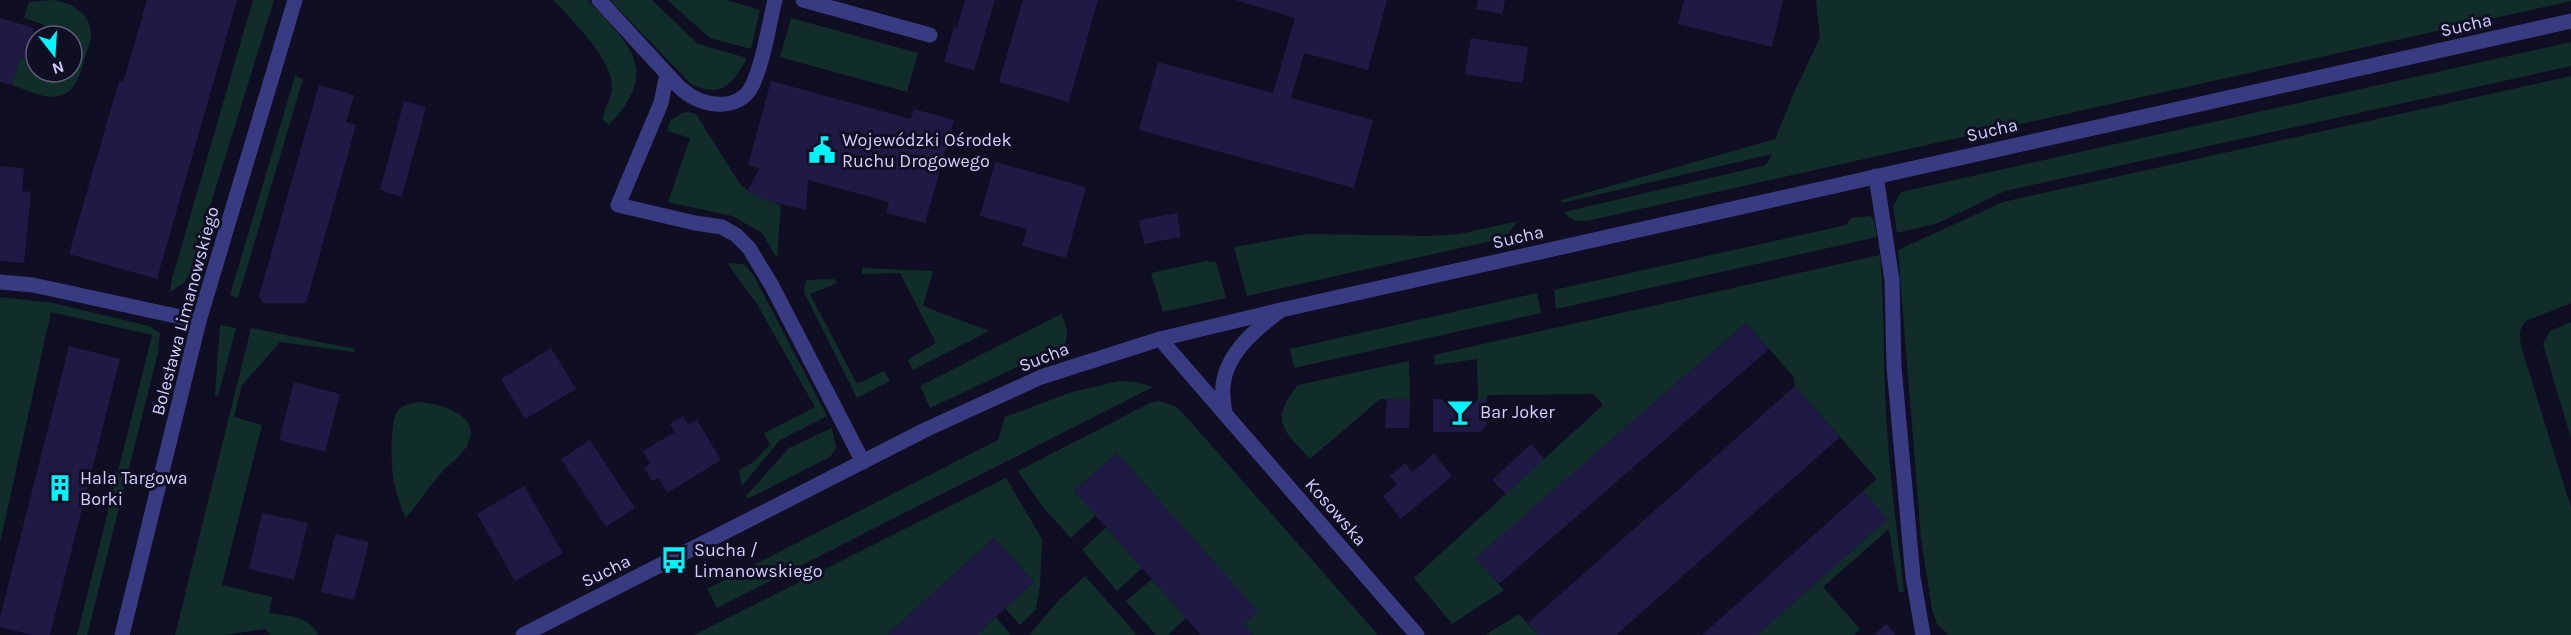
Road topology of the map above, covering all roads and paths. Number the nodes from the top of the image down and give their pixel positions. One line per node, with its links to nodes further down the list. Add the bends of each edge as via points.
1 (295, 0): 11 (street, Bolesława Limanowskiego)
2 (599, 0): 7 (street)
3 (775, 0): 7 (street, via 751,87 741,99 728,105 714,105 683,91)
4 (803, 0): 6 (street)
5 (2571, 21): 8 (street, Sucha)
6 (930, 34)
7 (668, 75): 14 (street, via 661,103 618,205 722,227 749,248)
8 (1876, 176): 10 (street, Sucha); 18 (street, via 1892,280 1894,367 1913,577)
9 (0, 282): 11 (street, via 33,285)
10 (1281, 310): 12 (street, Sucha); 13 (street, via 1252,333 1238,351 1223,385)
11 (200, 321): 15 (street, Bolesława Limanowskiego)
12 (1160, 339): 13 (street, Kosowska); 14 (street, Sucha, via 1041,377)
13 (1225, 414): 17 (street, Kosowska)
14 (863, 462): 16 (street, Sucha)
15 (123, 635)
16 (523, 635)
17 (1417, 635)
18 (1923, 635)

